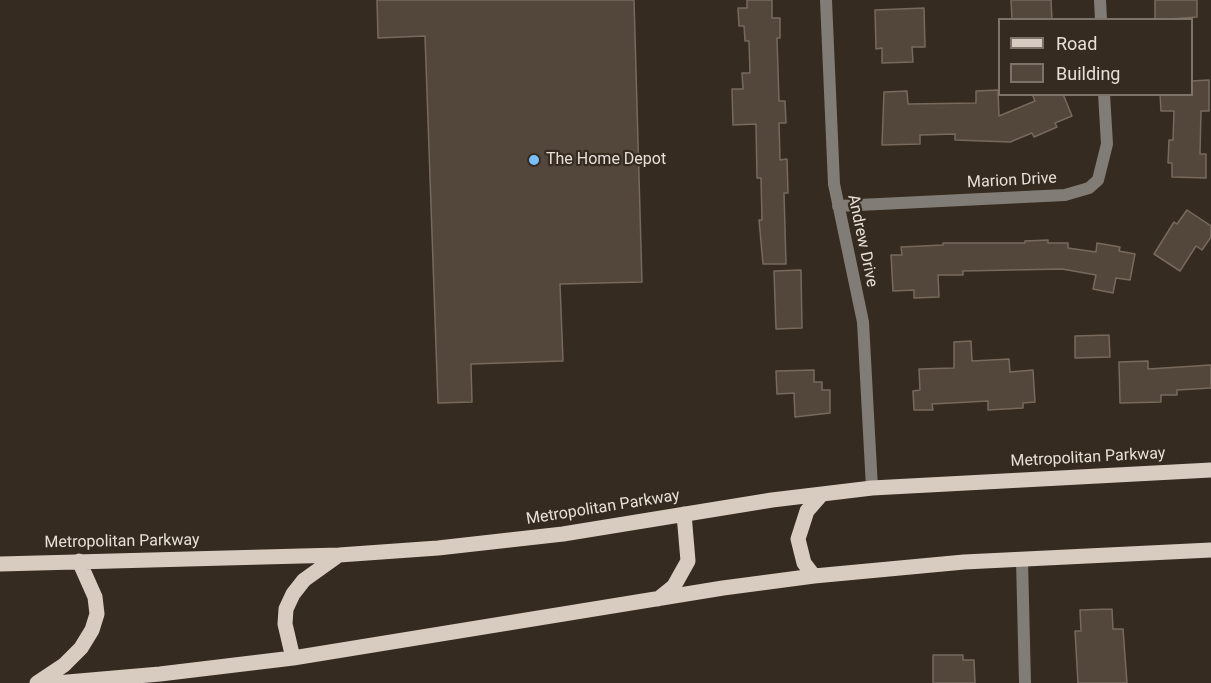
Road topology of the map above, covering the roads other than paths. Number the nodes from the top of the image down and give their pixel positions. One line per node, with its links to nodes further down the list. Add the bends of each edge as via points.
1 (826, 0): 5 (street, Andrew Drive, via 830,124)
2 (1100, 0): 3 (street)
3 (1101, 18)
4 (1104, 96): 5 (street, Marion Drive, via 1105,153 1098,180 1089,188 1065,195)
5 (838, 206): 7 (street, Andrew Drive, via 863,322)
6 (1211, 470): 7 (main road, Metropolitan Parkway)
7 (872, 488): 8 (main road, Metropolitan Parkway)
8 (821, 495): 9 (main road, Metropolitan Parkway); 15 (main road, via 807,511 798,539 804,563)
9 (684, 514): 11 (main road, Metropolitan Parkway, via 523,539); 16 (main road, via 688,561 674,586)
10 (1211, 550): 12 (main road)
11 (339, 555): 13 (main road, Metropolitan Parkway); 17 (main road, via 304,580 286,609 285,624)
12 (1022, 560): 15 (main road); 20 (street)
13 (79, 561): 14 (main road, Metropolitan Parkway); 18 (main road, via 95,597 97,614 92,630 64,665)
14 (0, 564)
15 (814, 576): 16 (main road)
16 (658, 599): 17 (main road)
17 (293, 658): 19 (main road)
18 (37, 683)
19 (56, 683)
20 (1025, 683)

